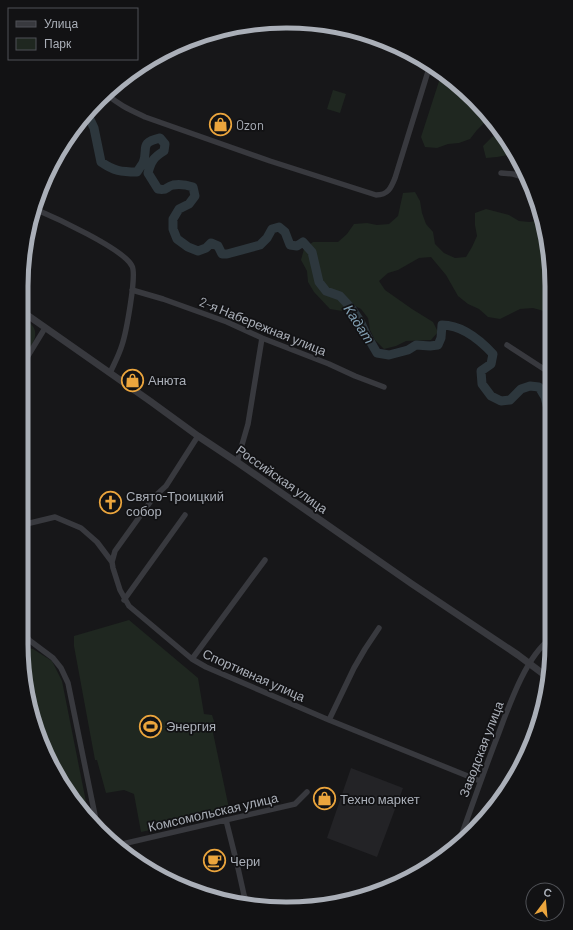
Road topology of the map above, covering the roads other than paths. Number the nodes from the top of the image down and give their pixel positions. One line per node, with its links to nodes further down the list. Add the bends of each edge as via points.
1 (428, 71): 2 (street, via 395,178 392,186 382,195 270,161 152,120 127,109)
2 (110, 98)
3 (500, 173): 4 (street)
4 (520, 176)
5 (40, 211): 6 (street, via 78,229 129,261 133,268)
6 (132, 290): 9 (street, 2-я Набережная улица, via 227,322); 13 (street, via 123,343)
7 (28, 315): 8 (street, Российская улица)
8 (45, 328): 11 (street); 13 (street, Российская улица)
9 (262, 338): 14 (street, 2-я Набережная улица); 16 (street, via 248,424)
10 (507, 345): 12 (street)
11 (28, 356)
12 (545, 370)
13 (110, 373): 15 (street, Российская улица)
14 (384, 387)
15 (198, 436): 16 (street, Российская улица); 20 (street, via 166,486 153,498 115,551)
16 (237, 462): 26 (street, Российская улица)
17 (185, 515): 21 (street)
18 (28, 524): 20 (street, via 55,517 81,528 97,542)
19 (265, 560): 25 (street)
20 (112, 562): 21 (street, Спортивная улица)
21 (124, 600): 25 (street, Спортивная улица, via 134,612)
22 (379, 628): 28 (street, via 364,649)
23 (29, 640): 31 (street, via 53,658 68,683)
24 (545, 642): 26 (street)
25 (192, 659): 28 (street, Спортивная улица)
26 (530, 663): 27 (street, Российская улица); 29 (street, Заводская улица, via 515,692)
27 (543, 674)
28 (329, 720): 29 (street, Спортивная улица)
29 (480, 781): 33 (street, Заводская улица)
30 (307, 792): 32 (street, Комсомольская улица, via 295,804)
31 (95, 817)
32 (226, 820): 34 (street, Комсомольская улица); 35 (street)
33 (462, 833)
34 (123, 844)
35 (246, 899)

